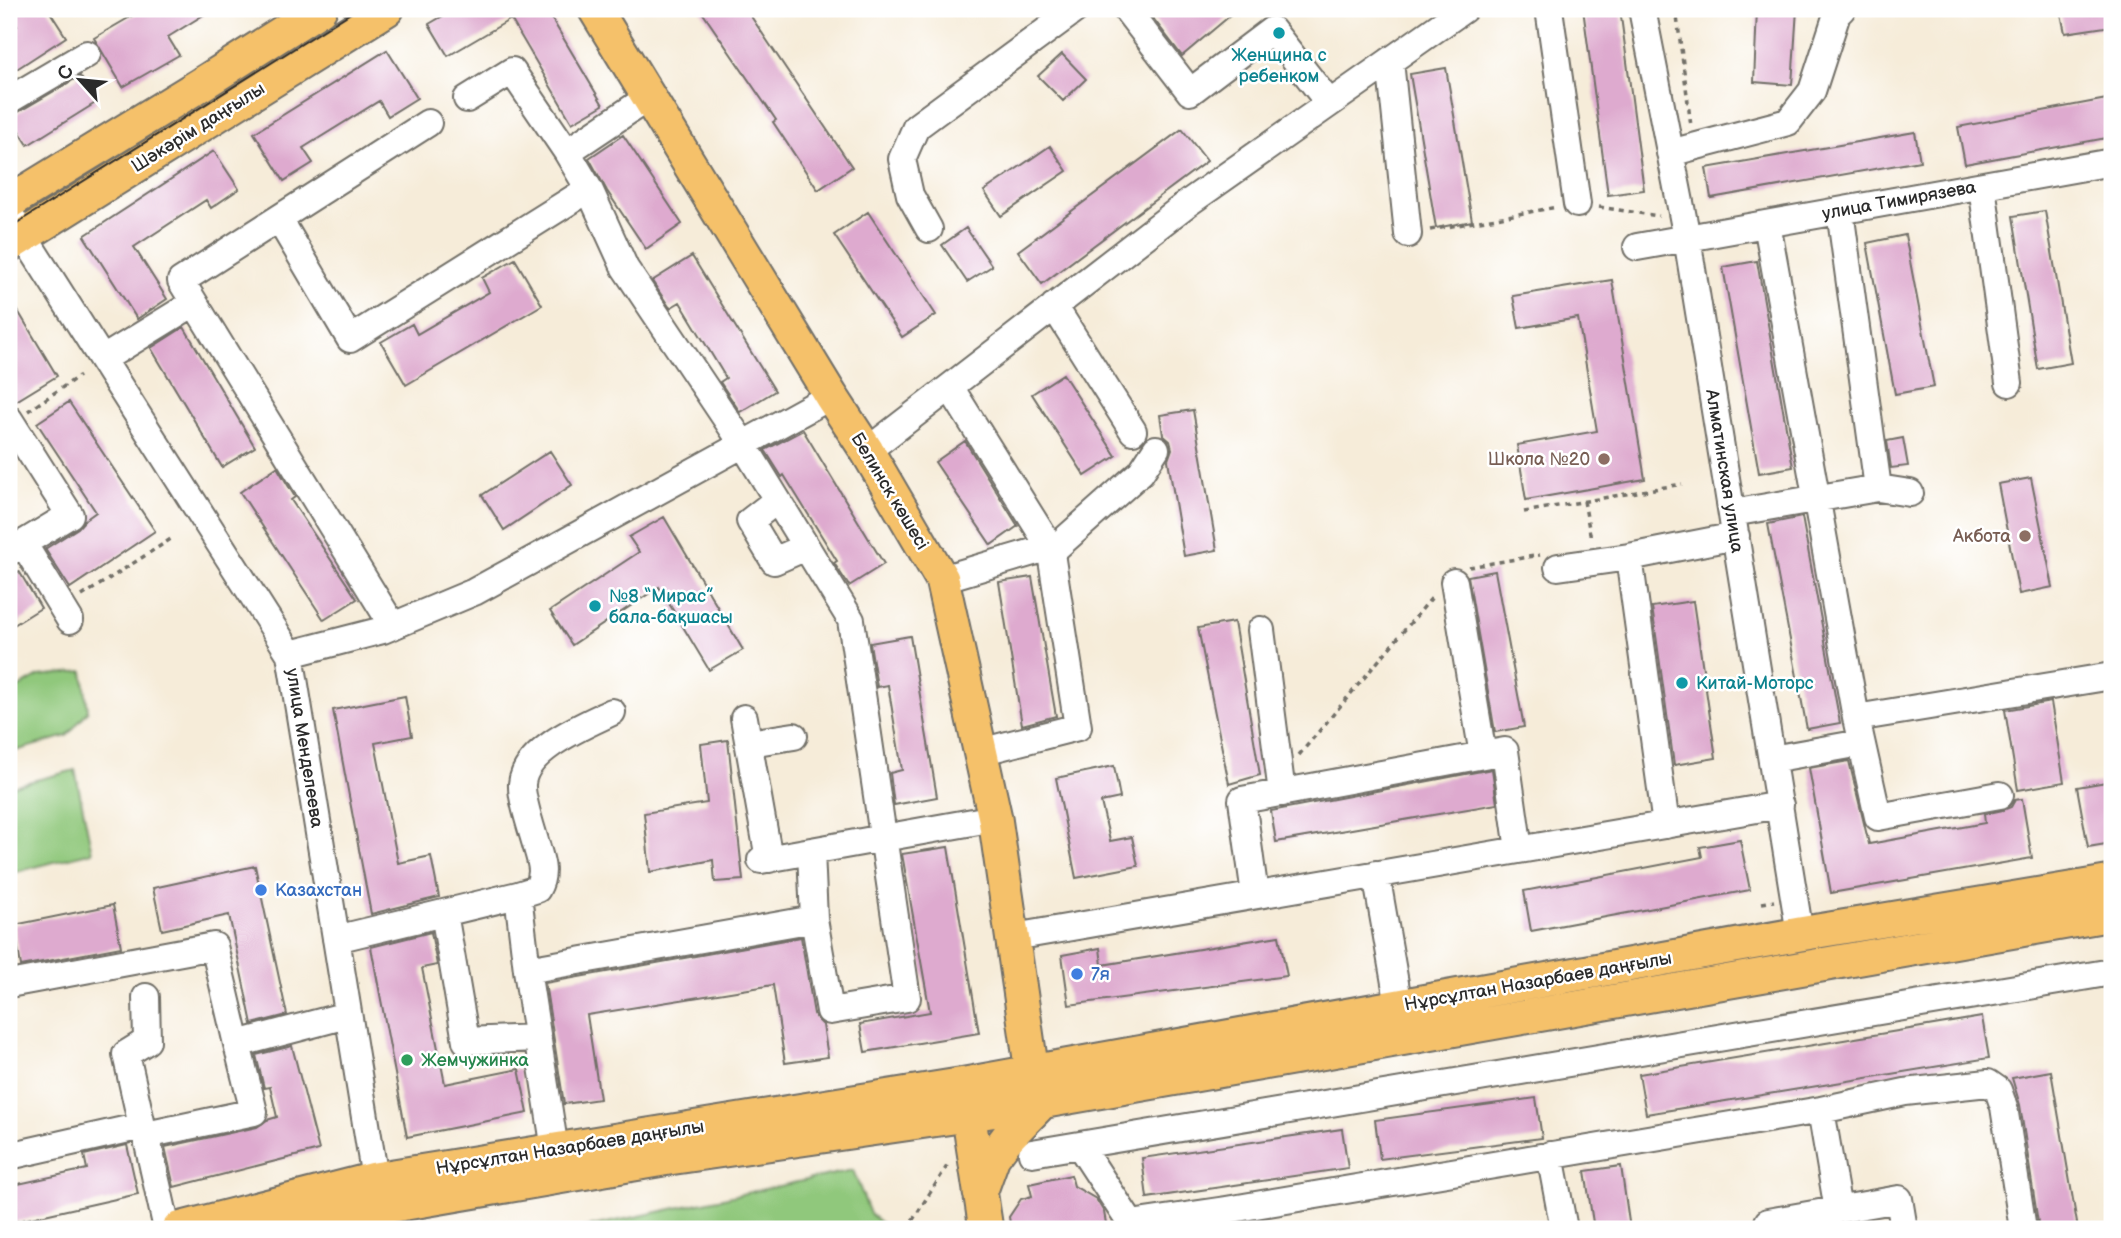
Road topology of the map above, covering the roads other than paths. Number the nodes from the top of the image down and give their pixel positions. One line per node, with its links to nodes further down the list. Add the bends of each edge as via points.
1 (320, 9): 22 (main road, Шәкәрім даңғылы)
2 (387, 9): 28 (main road, Шәкәрім даңғылы)
3 (595, 9): 12 (main road, Белинск көшесі)
4 (1076, 9): 27 (street, via 916,127 902,159 910,195)
5 (1126, 9): 15 (street, via 1190,92 1272,30)
6 (1464, 9): 11 (street)
7 (1549, 9): 23 (street)
8 (1642, 9): 18 (street, Алматинская улица)
9 (1842, 9): 18 (street, via 1812,91 1788,122)
10 (87, 54): 14 (street)
11 (1390, 61): 15 (street); 29 (street)
12 (649, 97): 17 (street); 37 (main road, Белинск көшесі)
13 (467, 99): 17 (street, via 512,71)
14 (9, 100)
15 (1329, 103): 33 (street)
16 (428, 123): 25 (street)
17 (567, 152): 21 (street)
18 (1670, 153): 30 (street, Алматинская улица)
19 (2112, 162): 20 (street, улица Тимирязева)
20 (1982, 186): 24 (street, улица Тимирязева); 35 (street)
21 (589, 189): 25 (street, via 350,339); 40 (street, via 625,268)
22 (9, 202)
23 (1577, 204)
24 (1840, 211): 26 (street, улица Тимирязева); 43 (street)
25 (279, 219): 32 (street, via 181,281)
26 (1767, 224): 30 (street, улица Тимирязева); 45 (street)
27 (929, 229)
28 (13, 232): 34 (street, улица Менделеева)
29 (1408, 234)
30 (1687, 238): 31 (street, улица Тимирязева); 46 (street, Алматинская улица)
31 (1637, 247)
32 (194, 303): 34 (street); 54 (street)
33 (1054, 306): 36 (street); 39 (street)
34 (103, 359): 56 (street, улица Менделеева)
35 (2009, 383)
36 (950, 387): 42 (street); 48 (street)
37 (831, 396): 40 (street); 42 (main road, Белинск көшесі)
38 (10, 421): 47 (street, via 70,515)
39 (1133, 431)
40 (743, 444): 54 (street, via 474,592); 69 (street, via 851,620)
41 (1156, 449): 48 (street, via 1141,472)
42 (867, 451): 51 (main road, Белинск көшесі)
43 (1878, 488): 44 (street); 45 (street)
44 (1910, 493)
45 (1816, 498): 46 (street); 59 (street)
46 (1734, 525): 49 (street); 63 (street, Алматинская улица)
47 (16, 547): 53 (street)
48 (1051, 549): 51 (street); 61 (street, via 1078,727)
49 (1629, 557): 50 (street, via 1596,562); 68 (street)
50 (1554, 560)
51 (942, 579): 61 (main road, Белинск көшесі)
52 (1454, 580): 62 (street)
53 (66, 614)
54 (393, 626): 56 (street)
55 (1261, 630): 64 (street)
56 (290, 654): 81 (street, улица Менделеева)
57 (2112, 676): 59 (street)
58 (612, 712): 74 (street, via 549,744 530,766 522,784 543,878 537,889)
59 (1859, 730): 63 (street); 65 (street, via 1878,817)
60 (794, 736): 71 (street, via 746,730 765,860)
61 (981, 752): 67 (main road, Белинск көшесі)
62 (1483, 755): 64 (street); 70 (street, via 1505,751)
63 (1772, 759): 66 (street, Алматинская улица)
64 (1281, 785): 75 (street, via 1242,800)
65 (2000, 795)
66 (1780, 805): 68 (street); 79 (street, Алматинская улица)
67 (995, 818): 69 (street); 80 (main road, Белинск көшесі)
68 (1666, 825): 70 (street)
69 (883, 838): 71 (street); 78 (street, via 907,999 831,1011)
70 (1519, 850): 72 (street)
71 (811, 851): 78 (street)
72 (1376, 874): 75 (street); 87 (street)
73 (2112, 882): 79 (main road, Нұрсұлтан Назарбаев даңғылы)
74 (518, 895): 76 (street); 83 (street)
75 (1255, 895): 80 (street)
76 (444, 913): 81 (street); 89 (street, via 466,1041)
77 (2112, 914): 82 (main road, Нұрсұлтан Назарбаев даңғылы)
78 (814, 919): 83 (street)
79 (1800, 934): 82 (main road); 87 (main road, Нұрсұлтан Назарбаев даңғылы)
80 (1014, 937): 91 (main road, Белинск көшесі)
81 (335, 939): 88 (street, улица Менделеева)
82 (1807, 968): 91 (main road, Нұрсұлтан Назарбаев даңғылы)
83 (527, 970): 89 (street)
84 (2112, 972): 95 (street)
85 (9, 984): 90 (street, via 214,946)
86 (146, 998): 94 (street, via 148,1041 126,1054)
87 (1399, 1006): 91 (main road, Нұрсұлтан Назарбаев даңғылы)
88 (347, 1015): 90 (street); 100 (street, улица Менделеева)
89 (538, 1038): 96 (street)
90 (237, 1044): 94 (street, via 254,1112)
91 (1036, 1092): 92 (main road, Нұрсұлтан Назарбаев даңғылы); 101 (main road, via 993,1157)
92 (966, 1100): 96 (main road, Нұрсұлтан Назарбаев даңғылы); 100 (main road, Нұрсұлтан Назарбаев даңғылы, via 669,1158); 101 (main road, via 962,1158)
93 (1821, 1110): 98 (street); 102 (street); 112 (street, via 1905,1092 1988,1083 1998,1090 2004,1107)
94 (144, 1130): 99 (street); 105 (street)
95 (1080, 1146): 97 (street); 104 (street)
96 (555, 1150): 100 (main road, Нұрсұлтан Назарбаев даңғылы)
97 (1032, 1153)
98 (1550, 1155): 103 (street); 109 (street)
99 (9, 1156)
100 (379, 1193): 106 (main road, Нұрсұлтан Назарбаев даңғылы); 107 (main road, Нұрсұлтан Назарбаев даңғылы)
101 (980, 1193): 108 (main road)
102 (1838, 1210): 110 (street, via 1768,1222); 111 (street, via 1899,1199)
103 (1228, 1220): 104 (street)
104 (1131, 1226)
105 (167, 1229)
106 (179, 1229)
107 (284, 1229)
108 (986, 1229)
109 (1564, 1229)
110 (1770, 1229)
111 (1904, 1229)
112 (2023, 1229)

